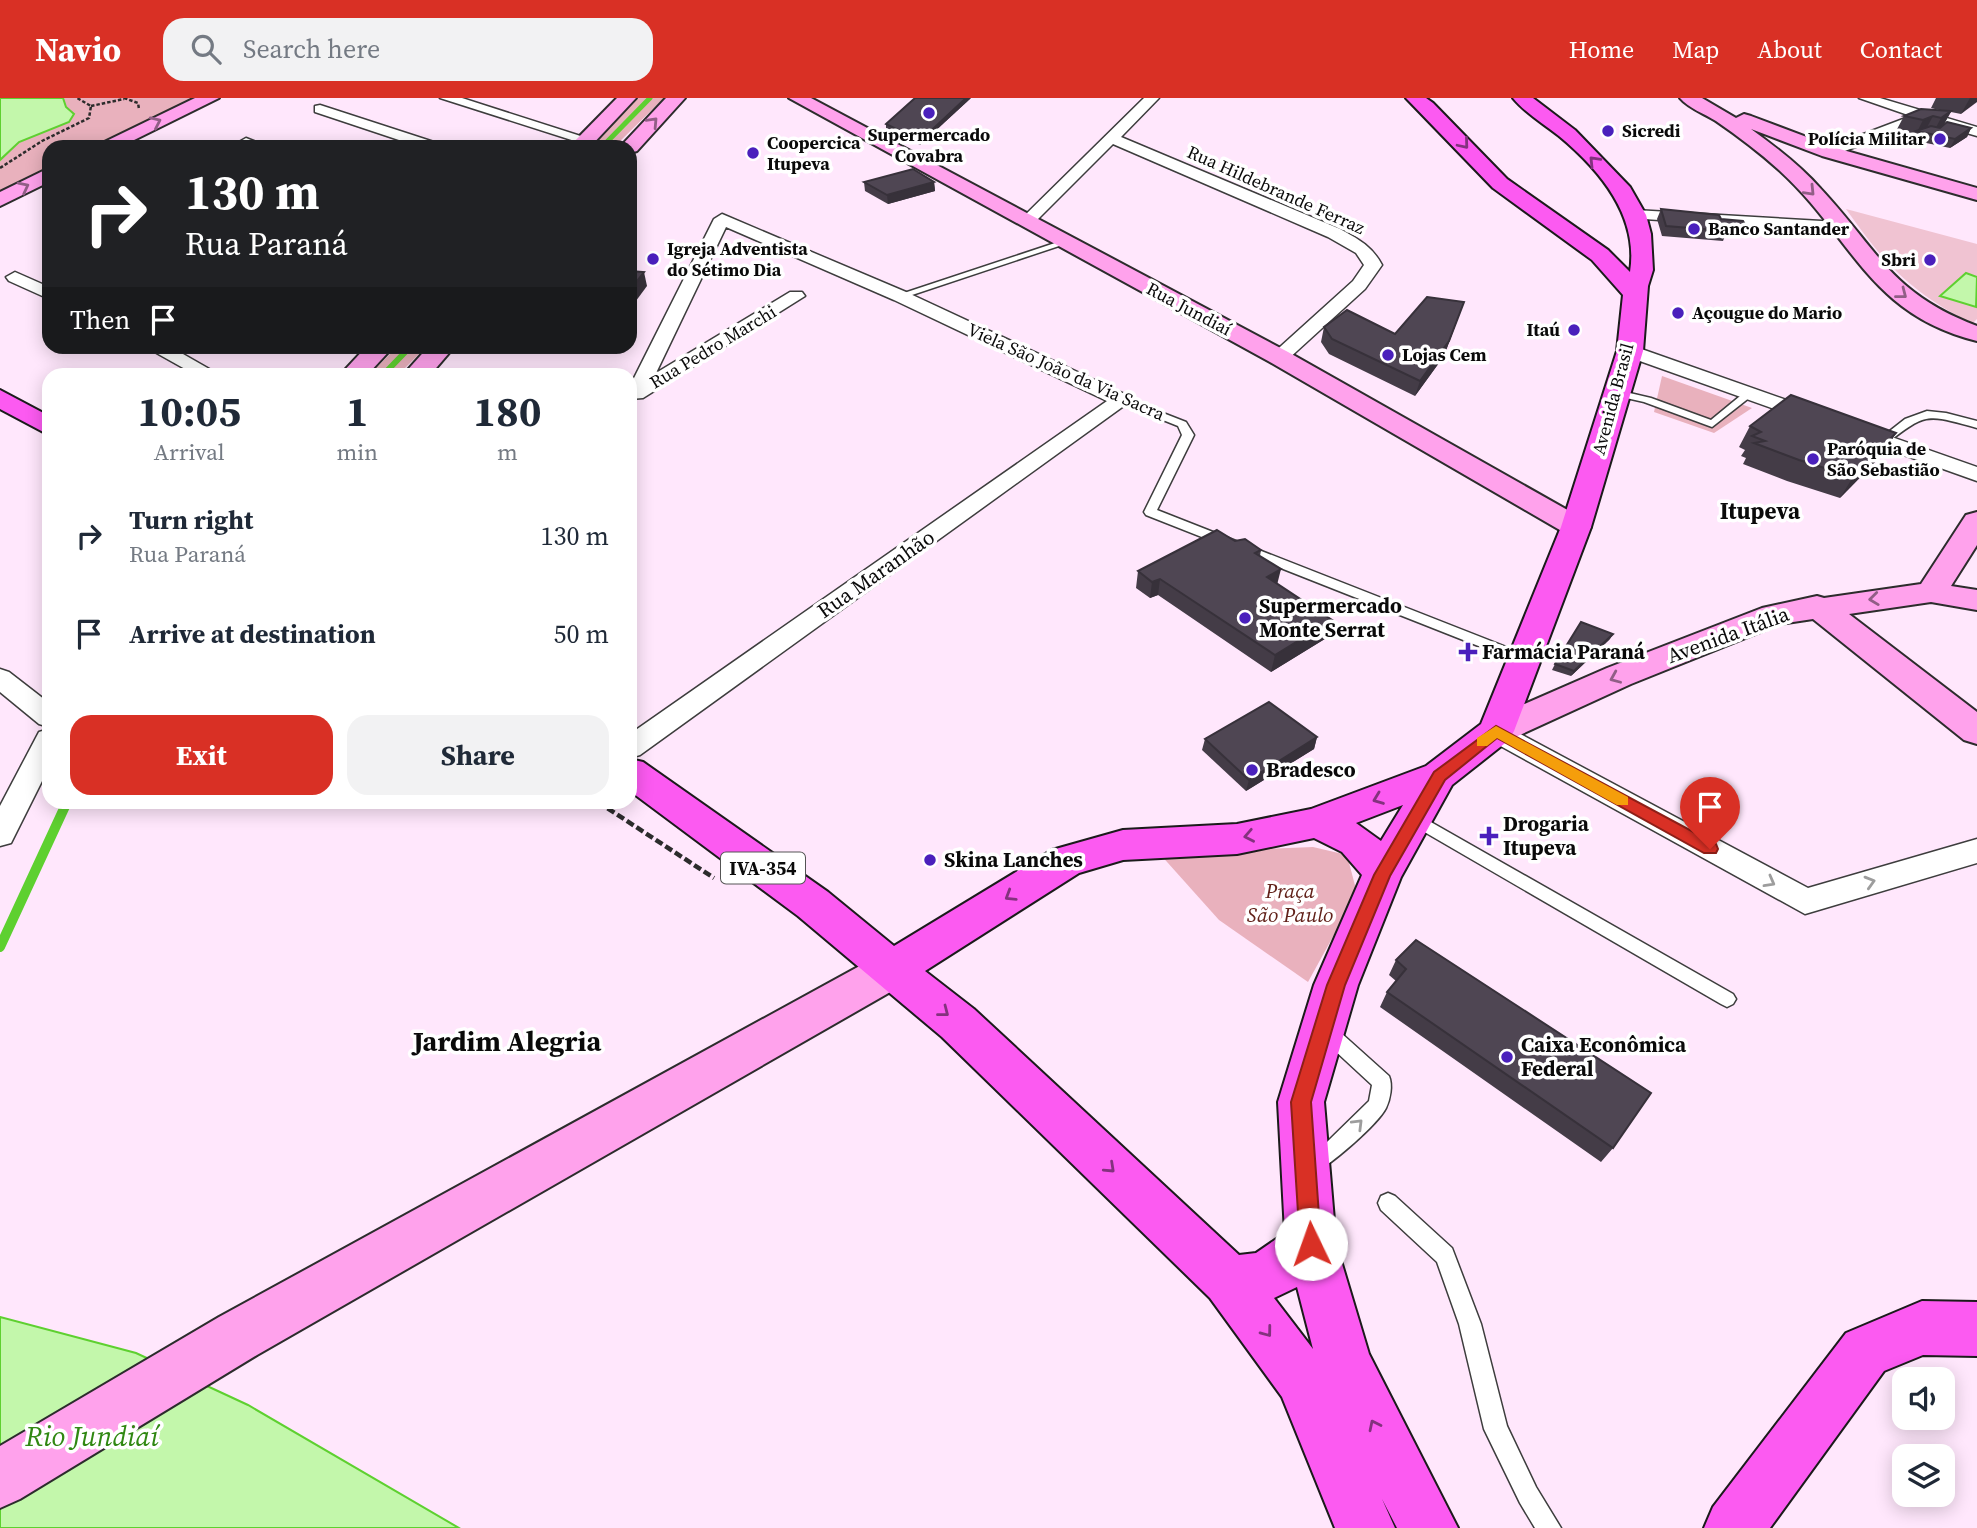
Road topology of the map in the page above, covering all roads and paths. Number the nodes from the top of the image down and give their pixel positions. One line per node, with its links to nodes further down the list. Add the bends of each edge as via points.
1 (77, 98): 13 (path)
2 (210, 98): 19 (main road, one-way to 2)
3 (447, 98): 21 (street)
4 (676, 98): 23 (main road, one-way to 4)
5 (798, 98): 32 (main road, Rua Jundiaí)
6 (1152, 98): 17 (street)
7 (1415, 98): 36 (main road, one-way to 36, via 1442,117 1487,171 1523,202)
8 (1522, 98): 31 (main road, Avenida Brasil, one-way to 8, via 1623,191)
9 (1866, 98): 15 (street)
10 (125, 99): 13 (path)
11 (621, 99): 22 (main road)
12 (1694, 101): 25 (main road); 26 (main road)
13 (91, 106): 18 (path, via 89,118 76,128)
14 (320, 109): 20 (street)
15 (1922, 117): 16 (street); 25 (street)
16 (1977, 132)
17 (1113, 139): 32 (street); 47 (street, Rua Hildebrande Ferraz, via 1334,233 1369,256 1373,265 1359,285)
18 (45, 140)
19 (119, 140)
20 (414, 140)
21 (570, 140)
22 (585, 140)
23 (637, 140)
24 (42, 142): 27 (path)
25 (1821, 149): 26 (main road); 29 (main road)
26 (1769, 153): 33 (main road, one-way to 33, via 1814,192)
27 (0, 167)
28 (42, 178): 30 (main road, one-way to 28)
29 (1977, 194)
30 (0, 200)
31 (1635, 215): 33 (street); 35 (main road, Avenida Brasil)
32 (1027, 221): 34 (main road, Rua Jundiaí)
33 (1839, 227): 42 (main road, one-way to 42, via 1875,272 1908,300)
34 (1064, 243): 40 (lane); 47 (main road, Rua Jundiaí)
35 (1640, 245): 36 (main road, via 1625,257); 41 (main road, Avenida Brasil, via 1642,270)
36 (1601, 256): 41 (main road)
37 (15, 276): 38 (street)
38 (42, 290)
39 (796, 296): 53 (street, Rua Pedro Marchi)
40 (900, 296): 51 (street, Viela São João da Via Sacra, via 722,219); 56 (street, Viela São João da Via Sacra)
41 (1636, 296): 43 (main road, Avenida Brasil)
42 (1977, 334)
43 (1630, 351): 52 (main road, Avenida Brasil); 54 (street)
44 (169, 354): 48 (street)
45 (371, 354): 49 (main road)
46 (436, 354): 50 (main road)
47 (1279, 357): 62 (main road, Rua Jundiaí)
48 (196, 368)
49 (359, 368)
50 (423, 368)
51 (637, 388)
52 (1617, 393): 54 (lane, via 1712,424); 62 (main road, Avenida Brasil)
53 (637, 394)
54 (1749, 394): 59 (street)
55 (0, 398): 57 (main road)
56 (1122, 401): 68 (lane, Viela São João da Via Sacra, via 1182,424 1188,435 1150,512); 73 (street, Rua Maranhão)
57 (42, 423)
58 (1977, 425): 59 (lane, via 1942,414 1916,415)
59 (1883, 441): 60 (street)
60 (1977, 474)
61 (1977, 521): 63 (main road)
62 (1576, 527): 68 (main road, Avenida Brasil)
63 (1948, 565): 64 (main road); 65 (main road)
64 (1977, 577)
65 (1931, 592): 66 (main road, Avenida Itália); 67 (main road, Avenida Itália, one-way to 67)
66 (1977, 600)
67 (1817, 606): 71 (main road, Avenida Itália, one-way to 71, via 1763,619); 72 (main road)
68 (1524, 659): 71 (main road, Avenida Brasil)
69 (0, 678): 70 (street)
70 (42, 711)
71 (1496, 731): 75 (main road); 80 (street, one-way to 80, via 1805,901)
72 (1977, 731)
73 (637, 743)
74 (42, 753): 79 (street)
75 (1439, 776): 77 (main road); 78 (main road, one-way to 78)
76 (637, 777): 82 (main road, IVA-354, via 813,904)
77 (1415, 819): 81 (main road); 83 (lane)
78 (1316, 822): 81 (main road, via 1352,837 1371,852); 82 (main road, one-way to 82, via 1237,839 1123,845 1066,861)
79 (0, 835)
80 (1977, 851)
81 (1382, 875): 84 (main road)
82 (891, 970): 88 (main road, one-way to 88, via 958,1023); 90 (main road, via 238,1336)
83 (1727, 999)
84 (1323, 1028): 85 (main road, via 1301,1102); 85 (lane, one-way to 84, via 1335,1148 1378,1104 1382,1082)
85 (1306, 1169): 87 (main road)
86 (1388, 1203): 92 (lane, via 1445,1255 1471,1324 1496,1429)
87 (1311, 1244): 88 (main road, via 1278,1271 1242,1283); 91 (main road, one-way to 87)
88 (1228, 1280): 91 (main road, one-way to 91, via 1301,1378)
89 (1977, 1329): 93 (main road, via 1922,1328 1865,1352)
90 (0, 1479)
91 (1386, 1508)
92 (1549, 1528)
93 (1734, 1528)

